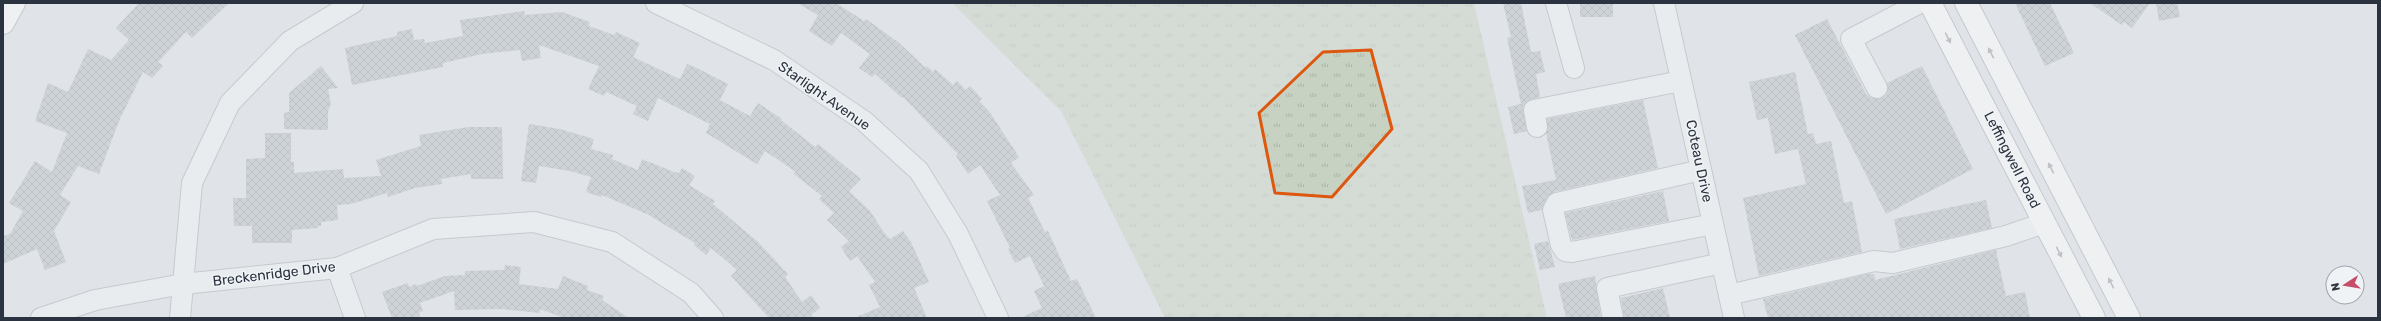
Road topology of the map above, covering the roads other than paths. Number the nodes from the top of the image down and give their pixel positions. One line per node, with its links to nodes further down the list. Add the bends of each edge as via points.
1 (14, 3): 9 (main road)
2 (353, 3): 19 (street, via 290,41 230,103 192,183)
3 (656, 3): 25 (street, Starlight Avenue, via 774,60 864,121 919,171 958,234)
4 (1556, 3): 10 (street)
5 (1664, 3): 11 (street, Coteau Drive)
6 (1920, 3): 12 (street, via 1851,39)
7 (1930, 3): 15 (main road, Leffingwell Road, one-way to 15)
8 (1966, 3): 29 (main road, one-way to 8)
9 (3, 23)
10 (1574, 68)
11 (1681, 81): 13 (street, via 1534,110); 14 (street, Coteau Drive)
12 (1877, 88)
13 (1537, 127)
14 (1701, 170): 16 (street, Coteau Drive); 16 (street, via 1557,203 1553,210 1561,245 1565,251 1572,252)
15 (2044, 223): 20 (street, via 2006,236 1893,263 1874,261); 28 (main road, Leffingwell Road, one-way to 28)
16 (1713, 224): 17 (street, Coteau Drive)
17 (1722, 263): 20 (street, Coteau Drive); 26 (street, via 1607,288)
18 (337, 268): 19 (street, Breckenridge Drive); 23 (street); 24 (street, Breckenridge Drive, via 433,229 534,222 612,242 691,294)
19 (182, 284): 21 (street, Breckenridge Drive, via 95,300); 22 (street)
20 (1729, 294): 27 (street, Coteau Drive)
21 (41, 318)
22 (180, 318)
23 (355, 318)
24 (714, 318)
25 (998, 318)
26 (1613, 318)
27 (1734, 318)
28 (2094, 318)
29 (2129, 318)

